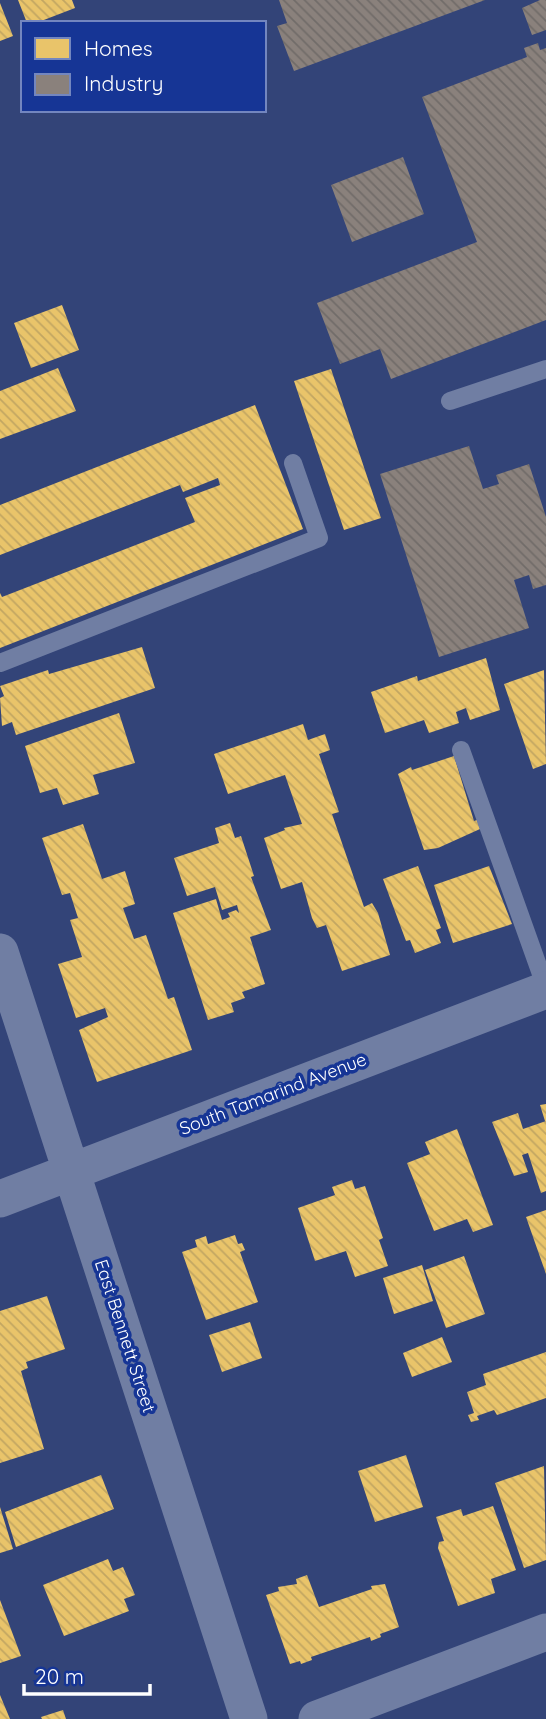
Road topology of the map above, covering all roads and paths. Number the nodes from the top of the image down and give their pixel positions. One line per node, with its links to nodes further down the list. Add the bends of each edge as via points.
1 (546, 369): 2 (lane)
2 (450, 401)
3 (293, 463): 4 (lane, via 319,538)
4 (0, 663)
5 (461, 750): 7 (lane)
6 (0, 953): 8 (street, East Bennett Street)
7 (546, 989): 8 (street, South Tamarind Avenue)
8 (72, 1171): 9 (street, South Tamarind Avenue); 11 (street, East Bennett Street)
9 (0, 1199)
10 (546, 1632): 12 (street)
11 (250, 1719)
12 (317, 1719)

